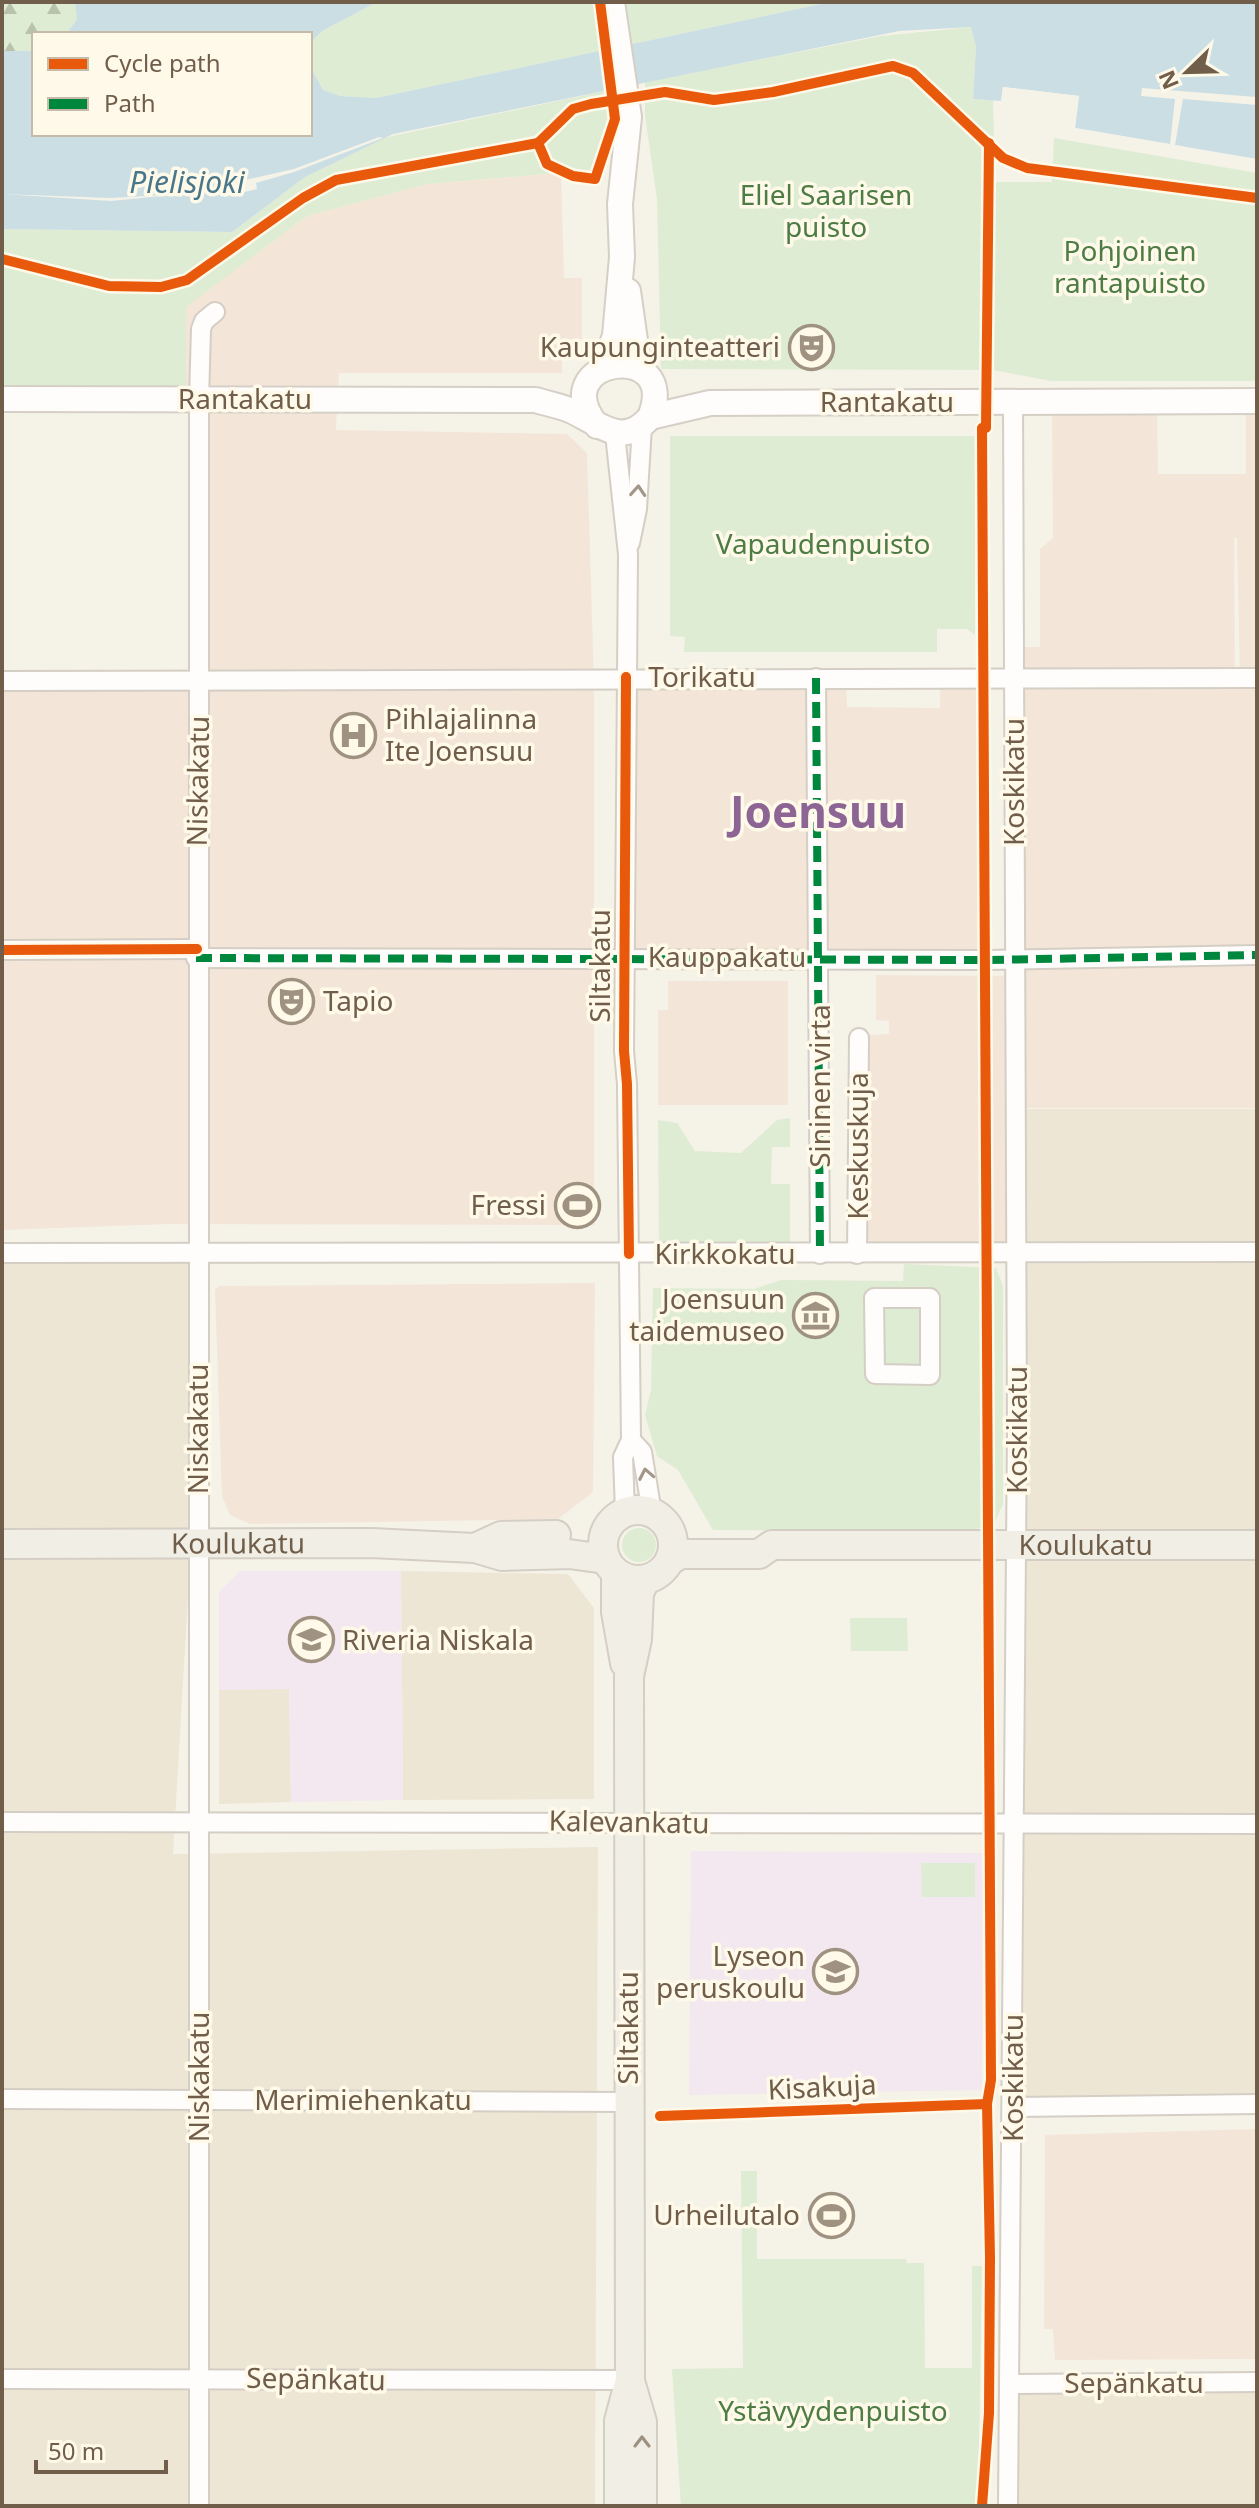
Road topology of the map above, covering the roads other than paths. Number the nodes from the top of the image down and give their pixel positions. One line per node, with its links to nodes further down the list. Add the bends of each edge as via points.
1 (612, 2): 2 (main road, via 629,117 620,204)
2 (622, 257): 4 (main road, via 615,336); 5 (main road)
3 (215, 312): 7 (street, Niskakatu, via 201,329)
4 (599, 370): 5 (main road, via 622,363); 8 (main road, Rantakatu, via 570,389); 13 (main road, via 587,386 585,400 588,415)
5 (644, 374): 11 (main road, Rantakatu); 12 (main road, via 655,396)
6 (2, 399): 7 (main road, Rantakatu)
7 (199, 400): 8 (main road, Rantakatu); 20 (street, Niskakatu)
8 (536, 400): 13 (main road, Rantakatu, via 571,410)
9 (1257, 401): 10 (main road, Rantakatu)
10 (1013, 402): 11 (main road, Rantakatu); 18 (street, Koskikatu)
11 (710, 403): 12 (main road, Rantakatu)
12 (646, 422): 13 (main road, via 629,433); 14 (street, Siltakatu, one-way to 12)
13 (606, 430): 14 (street, Siltakatu)
14 (628, 554): 15 (street, Siltakatu)
15 (626, 677): 16 (street, Torikatu); 20 (street, Torikatu); 24 (street, Siltakatu)
16 (816, 678): 18 (street, Torikatu); 25 (street, Sininen virta)
17 (1257, 678): 18 (street, Torikatu)
18 (1014, 679): 26 (street, Koskikatu)
19 (2, 681): 20 (street, Torikatu)
20 (200, 682): 22 (street, Niskakatu)
21 (2, 950): 22 (street, Kauppakatu)
22 (196, 954): 24 (street, Kauppakatu); 28 (street, Niskakatu)
23 (1257, 955): 26 (street, Kauppakatu)
24 (624, 957): 25 (street, Kauppakatu); 31 (street, Siltakatu)
25 (820, 957): 26 (street, Kauppakatu); 32 (street, Sininen virta)
26 (1014, 959): 34 (street, Koskikatu)
27 (859, 1038): 33 (street, Keskuskuja)
28 (199, 1250): 30 (street, Kirkkokatu); 31 (street, Kirkkokatu); 38 (street, Niskakatu)
29 (1257, 1252): 34 (street, Kirkkokatu)
30 (2, 1253)
31 (629, 1254): 32 (street, Kirkkokatu); 36 (street, Siltakatu)
32 (820, 1254): 33 (street, Kirkkokatu)
33 (857, 1254): 34 (street, Kirkkokatu)
34 (1017, 1254): 42 (street, Koskikatu)
35 (875, 1374): 35 (street, via 930,1375 930,1298 874,1298)
36 (631, 1440): 37 (street, Siltakatu, via 623,1457); 37 (street, Siltakatu, one-way to 36, via 642,1452)
37 (638, 1521): 40 (main road, Koulukatu, via 694,1535 762,1537); 43 (main road, Koulukatu, via 580,1535 501,1536); 44 (main road, via 673,1545); 45 (main road, via 603,1549)
38 (198, 1542): 39 (main road, Koulukatu); 43 (main road, Koulukatu); 49 (street, Niskakatu)
39 (2, 1544)
40 (772, 1545): 42 (main road, Koulukatu); 44 (main road, Koulukatu, via 759,1554 681,1554)
41 (1257, 1545): 42 (main road, Koulukatu)
42 (1016, 1546): 51 (street, Koskikatu)
43 (475, 1548): 45 (main road, Koulukatu, via 502,1556 569,1554)
44 (670, 1560): 46 (main road)
45 (611, 1566): 46 (main road, via 631,1580); 47 (main road, Siltakatu, via 619,1641)
46 (645, 1580): 47 (main road, Siltakatu)
47 (629, 1676): 50 (main road, Siltakatu)
48 (2, 1822): 49 (street, Kalevankatu)
49 (198, 1822): 50 (street, Kalevankatu); 54 (street, Niskakatu)
50 (629, 1822): 51 (street, Kalevankatu); 55 (main road, Siltakatu)
51 (1015, 1824): 52 (street, Kalevankatu); 57 (street, Koskikatu)
52 (1257, 1824)
53 (2, 2099): 54 (street, Merimiehenkatu)
54 (199, 2099): 55 (street, Merimiehenkatu); 58 (street, Niskakatu)
55 (628, 2102): 60 (main road, Siltakatu)
56 (1257, 2104): 57 (street)
57 (1013, 2107): 62 (street, Koskikatu)
58 (199, 2378): 59 (street, Sepänkatu); 60 (street, Sepänkatu); 63 (street, Niskakatu)
59 (2, 2379)
60 (630, 2380): 64 (main road, Siltakatu, via 619,2421); 65 (main road, Siltakatu, one-way to 60, via 642,2422)
61 (1257, 2382): 62 (street, Sepänkatu)
62 (1011, 2384): 66 (street, Koskikatu)
63 (199, 2506)
64 (619, 2506)
65 (642, 2506)
66 (1008, 2506)

